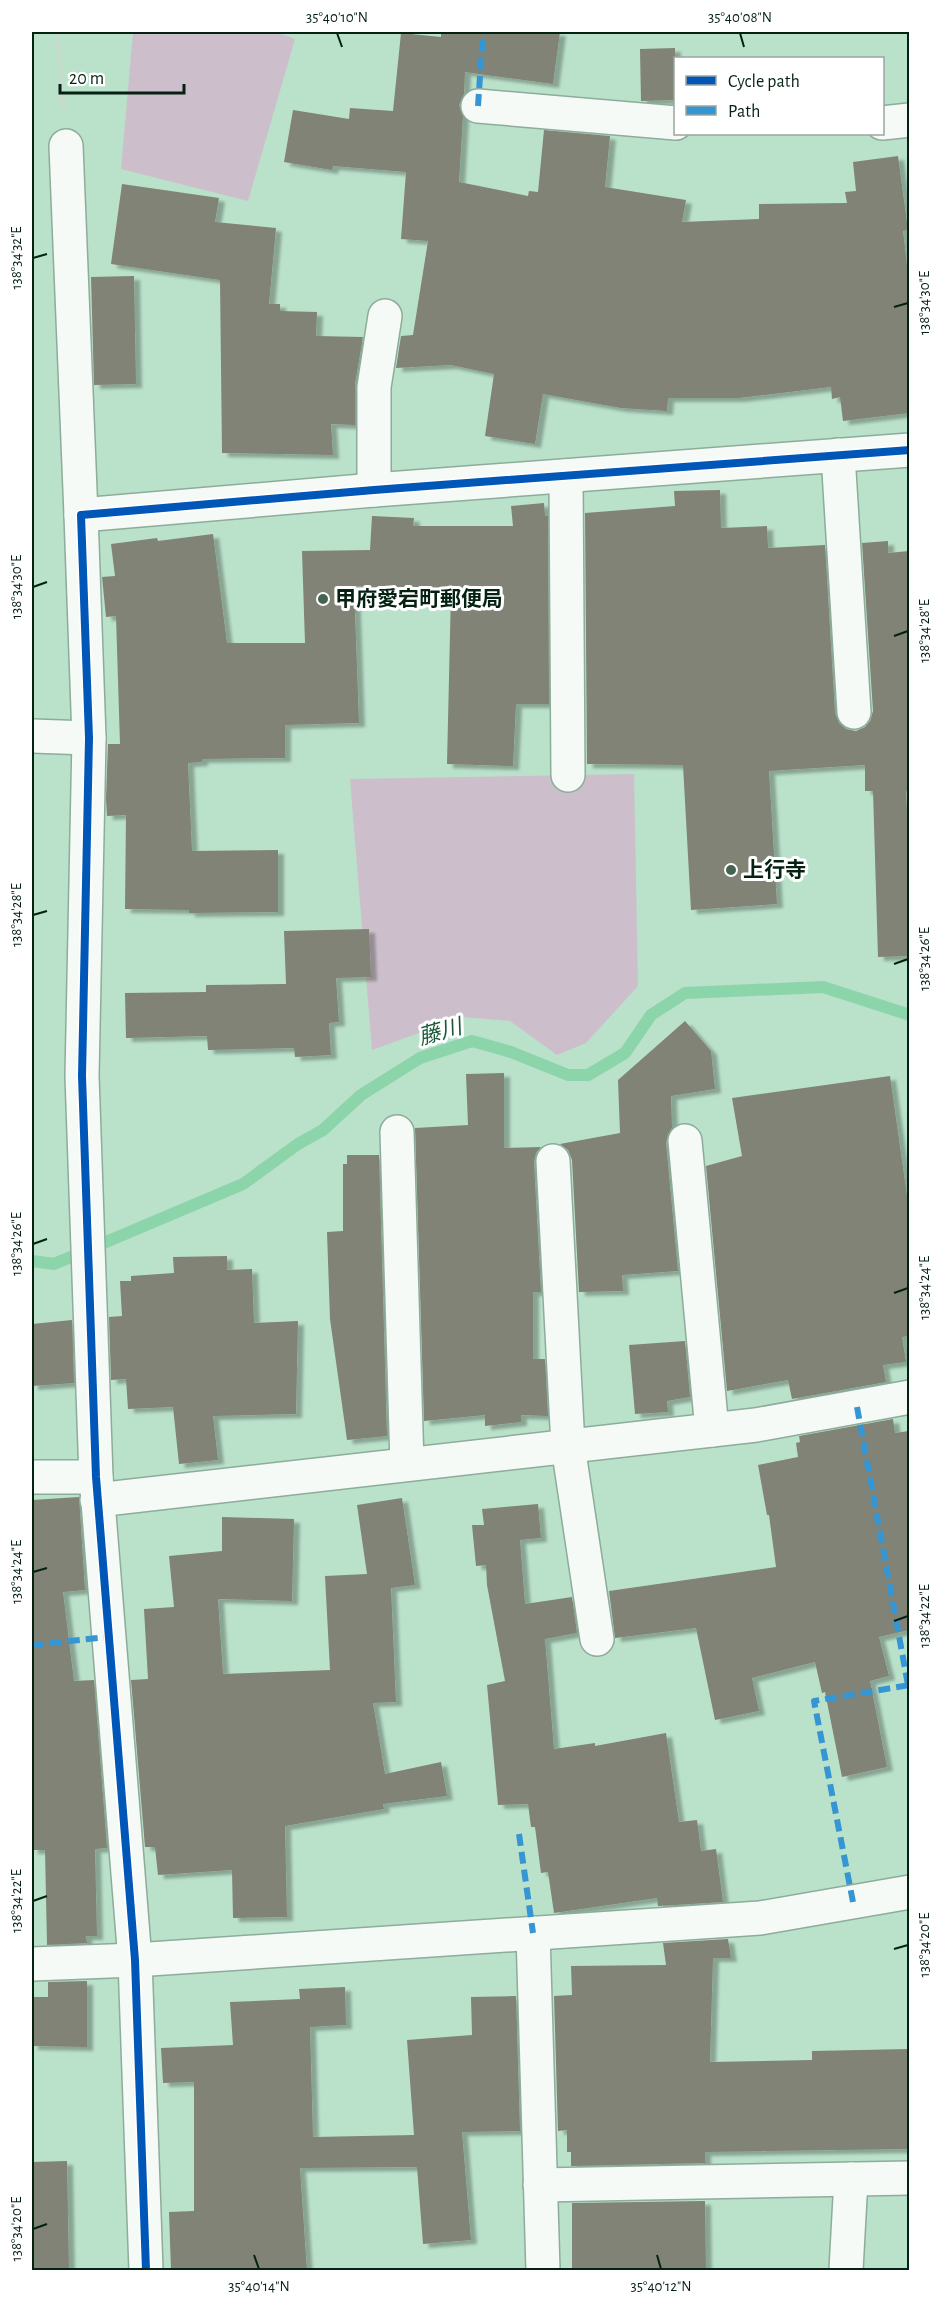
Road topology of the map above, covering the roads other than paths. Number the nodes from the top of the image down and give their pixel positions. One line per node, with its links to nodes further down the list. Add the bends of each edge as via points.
1 (478, 106): 3 (street)
2 (909, 120): 4 (street)
3 (674, 123)
4 (884, 123)
5 (66, 146): 11 (street)
6 (385, 316): 10 (street, via 374,387)
7 (909, 450): 8 (street)
8 (838, 455): 9 (street); 12 (street)
9 (566, 476): 10 (street); 15 (street)
10 (374, 490): 11 (street)
11 (81, 515): 14 (street)
12 (854, 712)
13 (32, 736): 14 (street)
14 (89, 738): 24 (street, via 82,1076)
15 (568, 775)
16 (397, 1132): 22 (street)
17 (685, 1141): 20 (street)
18 (554, 1161): 21 (street)
19 (909, 1397): 20 (street)
20 (712, 1430): 21 (street)
21 (568, 1446): 22 (street); 25 (street)
22 (407, 1464): 24 (street)
23 (32, 1477): 24 (street)
24 (96, 1488): 28 (street)
25 (597, 1639)
26 (909, 1892): 27 (street, via 760,1918)
27 (533, 1933): 28 (street); 32 (street)
28 (135, 1960): 29 (street); 33 (street)
29 (32, 1964)
30 (909, 2178): 31 (street)
31 (852, 2179): 32 (street); 35 (street)
32 (540, 2185): 34 (street)
33 (146, 2271)
34 (543, 2271)
35 (846, 2271)

